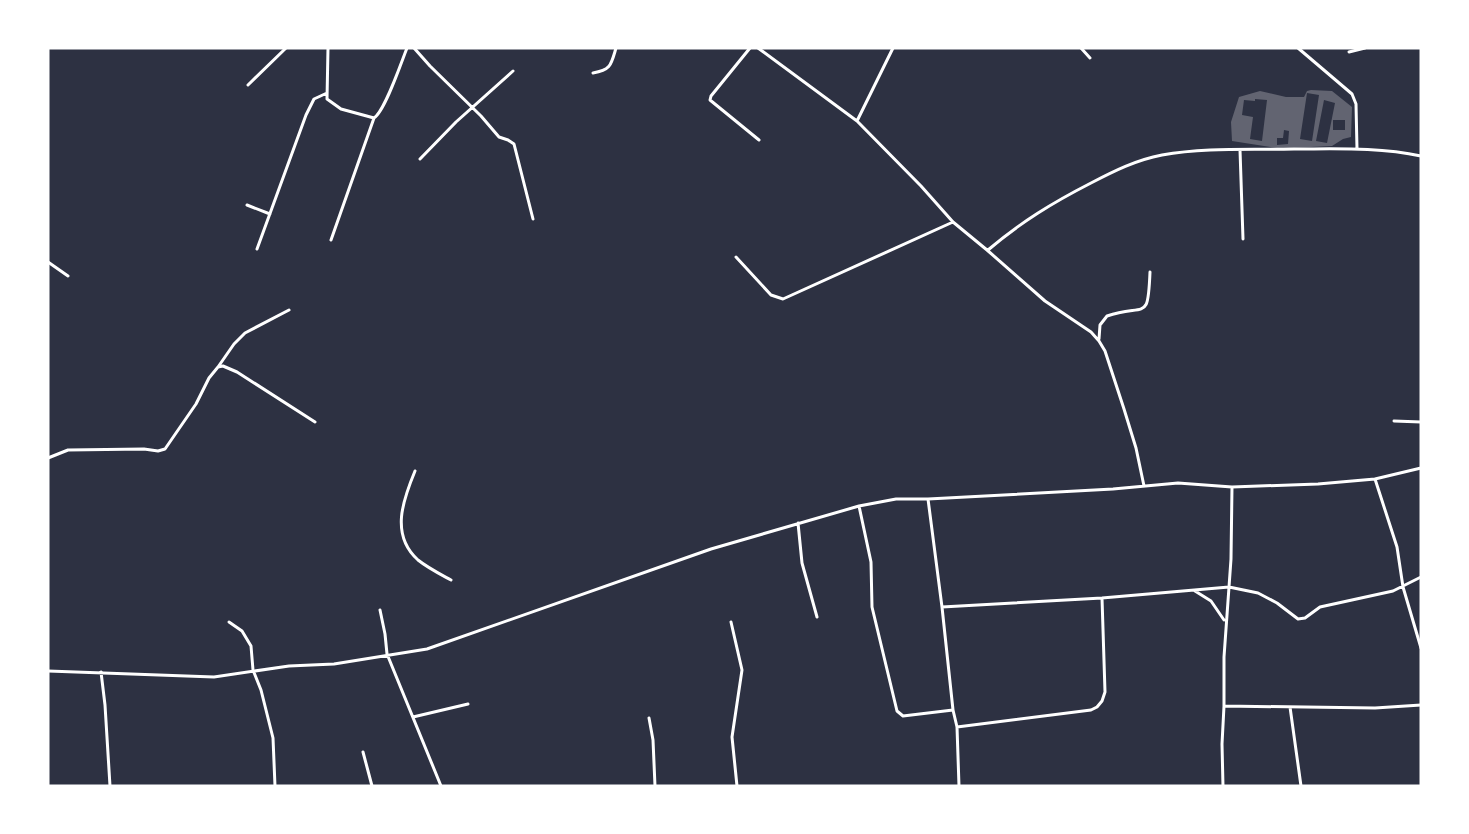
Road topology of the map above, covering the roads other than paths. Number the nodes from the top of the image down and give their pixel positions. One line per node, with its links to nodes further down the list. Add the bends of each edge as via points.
1 (286, 48): 16 (street)
2 (328, 48): 17 (street)
3 (407, 48): 19 (street, via 385,102)
4 (414, 48): 18 (street)
5 (616, 48): 15 (street, via 609,68)
6 (750, 48): 21 (street, via 710,100)
7 (758, 48): 20 (street)
8 (893, 48): 20 (street)
9 (1081, 48): 13 (street)
10 (1299, 48): 22 (street, via 1352,94 1356,104)
11 (1365, 48): 12 (street)
12 (1349, 52)
13 (1090, 57)
14 (513, 72): 18 (street)
15 (593, 73)
16 (248, 85)
17 (327, 93): 19 (street, via 327,99 341,109); 27 (street, via 314,99 306,115)
18 (472, 108): 25 (street); 28 (street, via 498,137 514,144)
19 (374, 118): 31 (street)
20 (857, 121): 29 (street)
21 (759, 140)
22 (1357, 149): 23 (street); 24 (street, via 1395,150)
23 (1240, 150): 30 (street); 33 (street, via 1162,155 1128,164 1046,207)
24 (1421, 156)
25 (420, 159)
26 (247, 205): 27 (street)
27 (270, 214): 32 (street)
28 (533, 219)
29 (953, 222): 33 (street); 34 (street, via 783,299 771,295)
30 (1243, 239)
31 (331, 240)
32 (257, 249)
33 (987, 250): 39 (street, via 1045,301)
34 (736, 257)
35 (48, 262): 37 (street)
36 (1150, 272): 39 (street, via 1146,307 1107,316 1100,325)
37 (68, 276)
38 (289, 310): 40 (street, via 245,333)
39 (1099, 341): 48 (street, via 1124,409)
40 (218, 367): 42 (street, via 237,372); 44 (street, via 165,449 68,450)
41 (1394, 421): 43 (street)
42 (315, 422)
43 (1421, 422)
44 (48, 458)
45 (1421, 468): 47 (street)
46 (414, 471): 54 (street, via 402,505 405,542 417,559)
47 (1375, 479): 49 (street); 56 (street, via 1397,547)
48 (1144, 486): 49 (street, via 1178,483); 50 (street)
49 (1232, 487): 55 (street)
50 (928, 499): 51 (street, via 896,499); 59 (street)
51 (859, 506): 52 (street); 74 (street, via 871,562 872,607 897,711 903,716)
52 (798, 523): 61 (street, via 802,563); 66 (street, via 711,549 427,649)
53 (1421, 577): 56 (street)
54 (451, 580)
55 (1229, 587): 56 (street, via 1258,593 1298,619 1320,607); 57 (street); 62 (street)
56 (1403, 587): 65 (street)
57 (1195, 590): 58 (street); 62 (street, via 1211,602)
58 (1102, 598): 59 (street); 77 (street, via 1105,692 1097,707)
59 (942, 607): 74 (street)
60 (380, 610): 66 (street)
61 (817, 617)
62 (1225, 621): 72 (street)
63 (229, 622): 67 (street, via 251,646)
64 (731, 622): 84 (street, via 742,670 732,737)
65 (1421, 648)
66 (387, 654): 67 (street, via 334,664); 75 (street)
67 (253, 670): 69 (street, via 214,676); 80 (street, via 273,738)
68 (48, 671): 69 (street)
69 (101, 672): 79 (street)
70 (468, 704): 75 (street)
71 (1421, 705): 73 (street)
72 (1224, 706): 73 (street); 86 (street)
73 (1290, 707): 87 (street)
74 (953, 710): 77 (street)
75 (413, 717): 82 (street)
76 (649, 718): 83 (street, via 654,740)
77 (957, 727): 85 (street)
78 (363, 752): 81 (street)
79 (110, 786)
80 (275, 786)
81 (372, 786)
82 (441, 786)
83 (655, 786)
84 (737, 786)
85 (959, 786)
86 (1223, 786)
87 (1301, 786)

